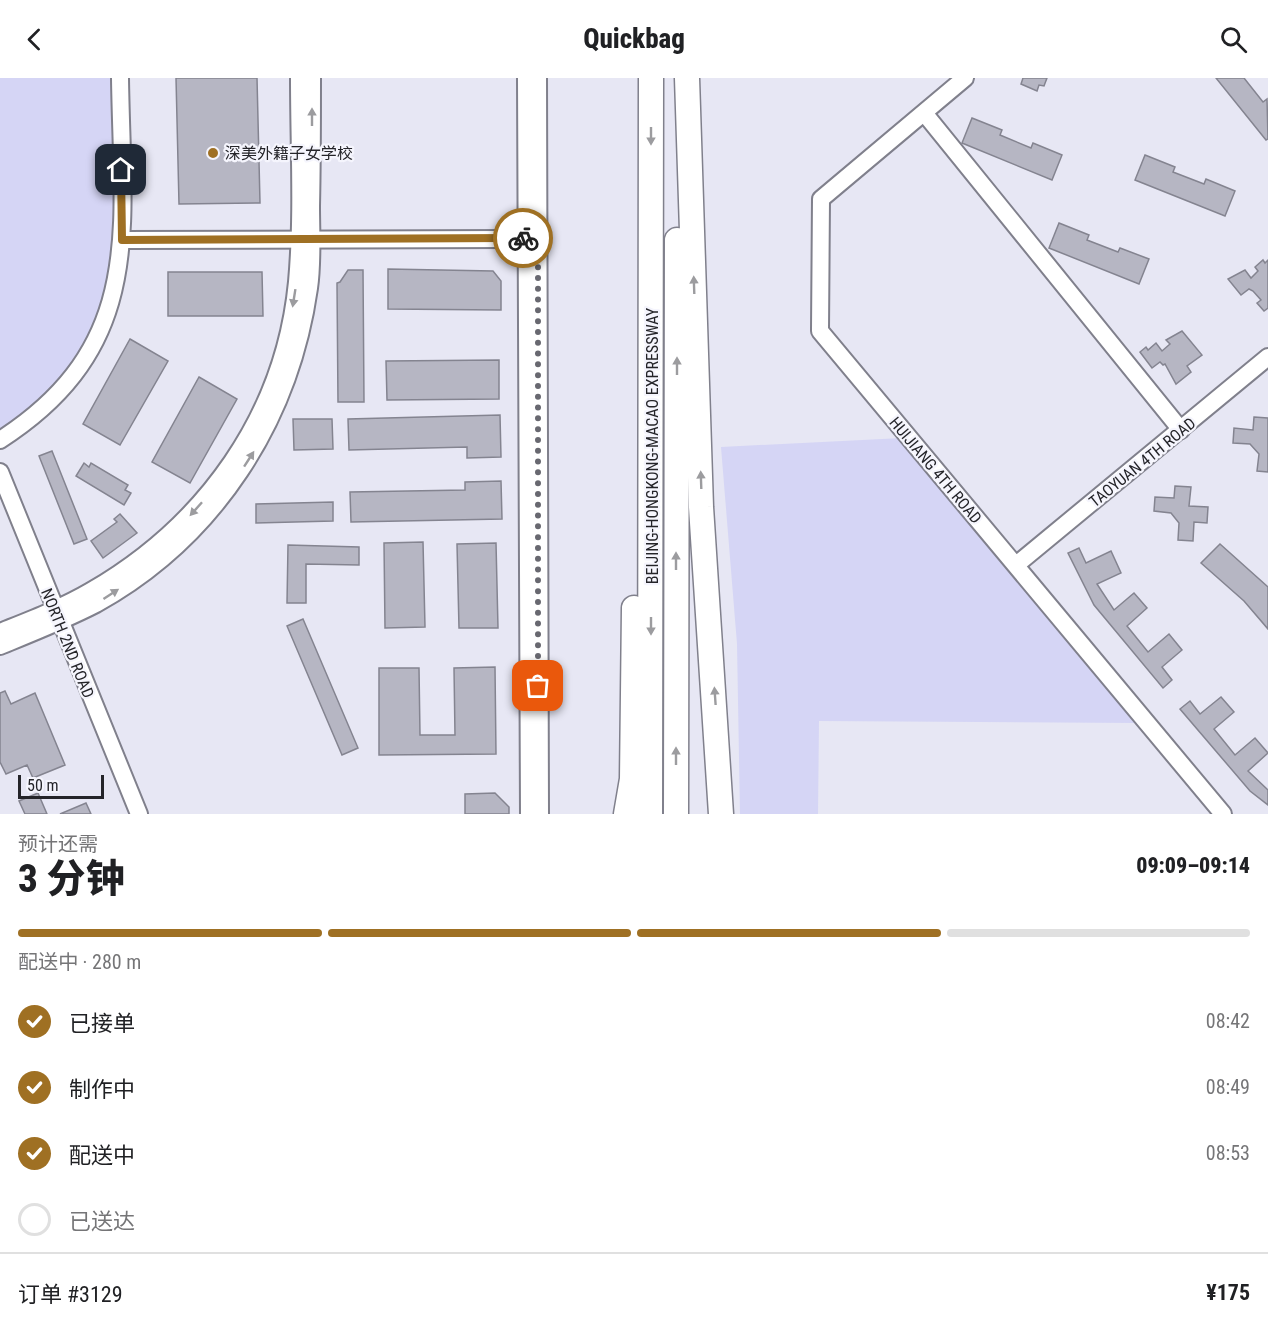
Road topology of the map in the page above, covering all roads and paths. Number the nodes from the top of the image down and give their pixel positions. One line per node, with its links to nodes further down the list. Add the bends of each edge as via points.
1 (120, 78): 13 (street)
2 (299, 78): 12 (street)
3 (312, 78): 12 (street, one-way to 3)
4 (526, 78): 11 (street)
5 (538, 78): 11 (street)
6 (651, 78): 14 (highway, BEIJING-HONGKONG-MACAO EXPRESSWAY, one-way to 14)
7 (677, 78): 29 (highway, BEIJING-HONGKONG-MACAO EXPRESSWAY, one-way to 7)
8 (687, 78): 23 (highway, one-way to 8, via 701,507)
9 (965, 78): 10 (street)
10 (925, 114): 16 (street); 19 (street, HUIJIANG 4TH ROAD, via 821,199 820,331)
11 (532, 238): 12 (street); 25 (street); 26 (street)
12 (305, 239): 13 (street); 20 (street, via 309,285 296,352 271,420 240,472 206,518 173,550 96,603)
13 (122, 240): 17 (street, via 107,315 93,346 53,401)
14 (652, 295): 27 (highway, via 637,392 632,779); 28 (highway, BEIJING-HONGKONG-MACAO EXPRESSWAY, one-way to 28)
15 (1268, 357): 16 (street, TAOYUAN 4TH ROAD)
16 (1181, 430): 19 (street, TAOYUAN 4TH ROAD)
17 (0, 440)
18 (0, 472): 20 (street, NORTH 2ND ROAD)
19 (1016, 565): 30 (street, HUIJIANG 4TH ROAD)
20 (56, 616): 21 (street); 22 (street); 24 (street, NORTH 2ND ROAD)
21 (0, 632)
22 (0, 646)
23 (721, 805)
24 (139, 814)
25 (529, 814)
26 (540, 814)
27 (626, 814)
28 (650, 814)
29 (676, 814)
30 (1223, 814)

